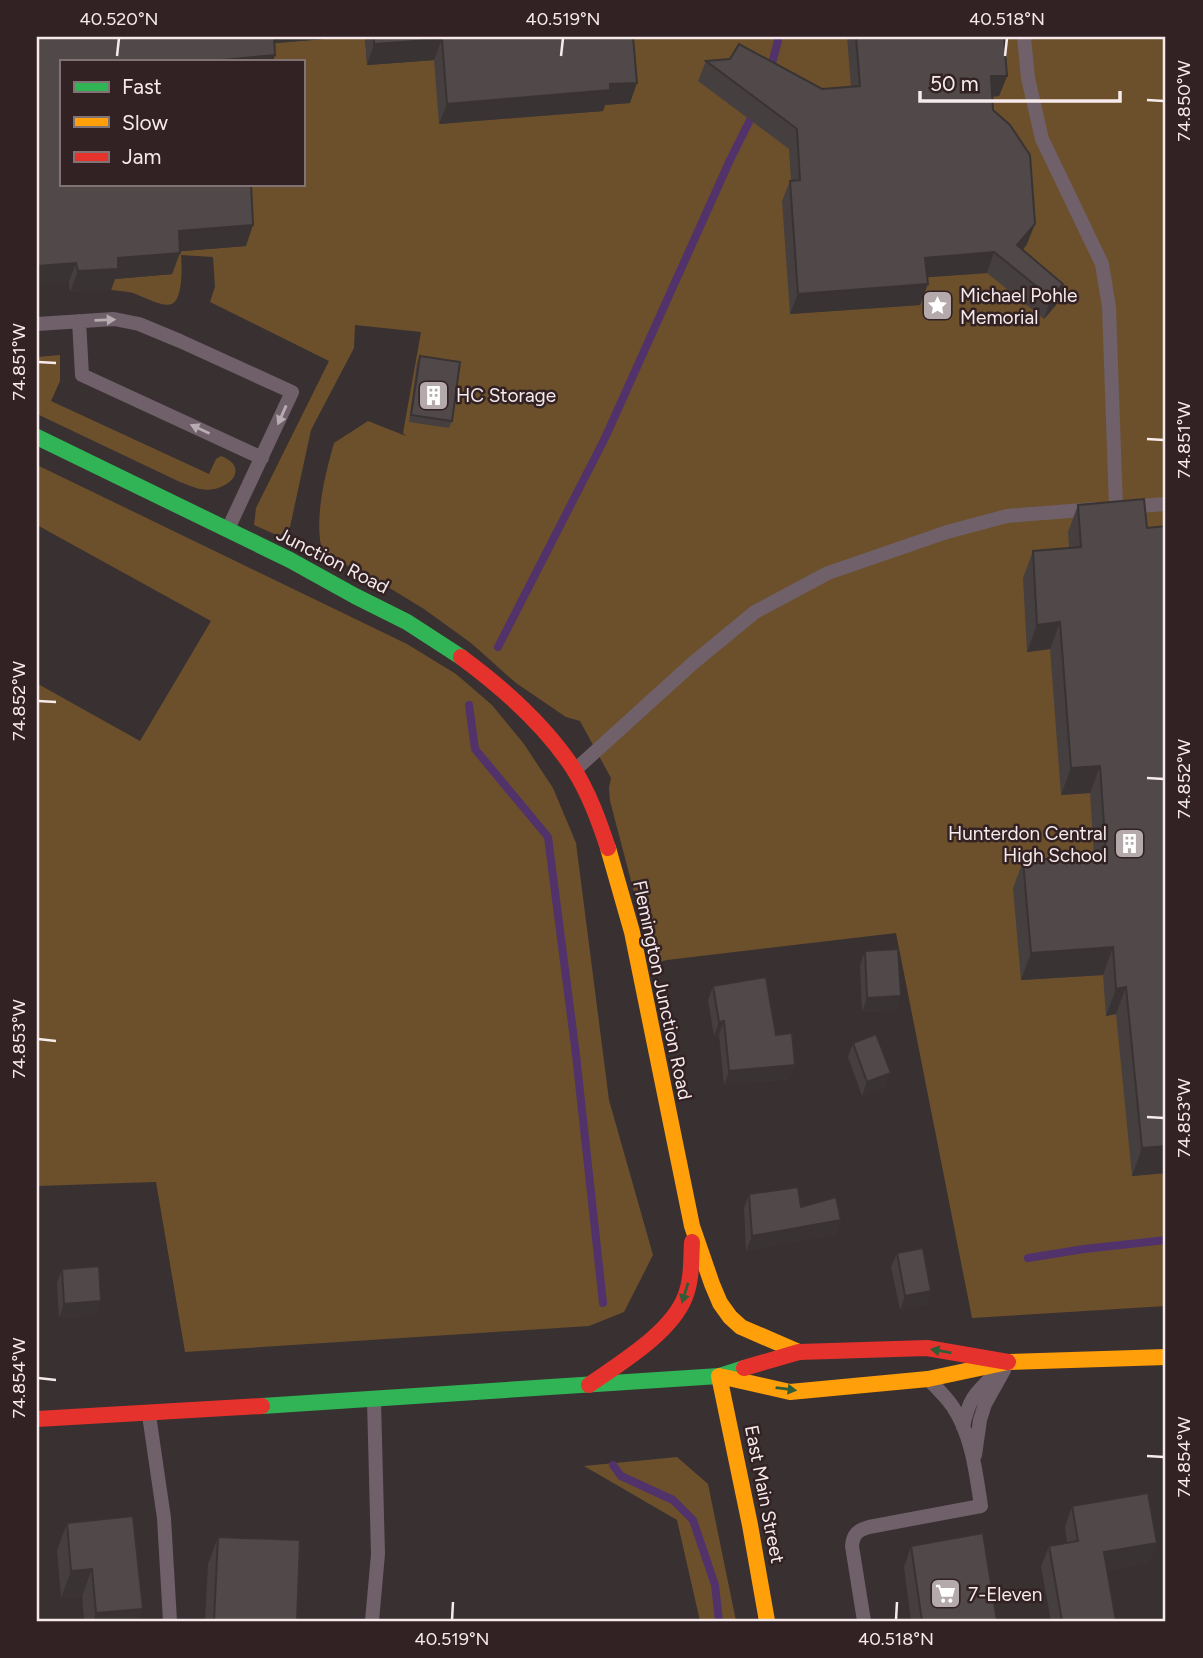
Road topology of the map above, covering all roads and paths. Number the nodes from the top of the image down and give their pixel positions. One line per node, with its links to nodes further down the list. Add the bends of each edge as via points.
1 (1024, 37): 7 (lane, via 1042,139 1102,264 1109,307)
2 (79, 321): 3 (lane); 5 (lane, one-way to 2, via 82,375); 5 (lane, one-way to 5, via 114,319 139,324 292,392)
3 (37, 324)
4 (37, 437): 8 (main road, Junction Road)
5 (262, 458): 8 (lane)
6 (1166, 504): 7 (lane)
7 (1116, 508): 9 (lane, via 1007,516 828,573 755,612)
8 (227, 530): 9 (main road, Junction Road, via 407,622 455,654 525,711)
9 (575, 770): 10 (main road, Flemington Junction Road, via 607,844 632,932)
10 (692, 1226): 11 (main road, via 712,1284 730,1317 741,1327); 16 (main road, one-way to 16, via 691,1270 676,1315)
11 (799, 1352): 13 (main road, one-way to 11, via 927,1348); 14 (main road)
12 (1166, 1357): 13 (main road)
13 (1008, 1362): 15 (main road); 20 (lane, via 970,1401); 21 (lane, via 985,1404)
14 (719, 1376): 15 (main road, one-way to 15, via 790,1392); 16 (main road); 24 (main road, East Main Street)
15 (928, 1379): 20 (lane, via 948,1399)
16 (589, 1385): 17 (main road)
17 (374, 1400): 18 (main road); 23 (lane, via 378,1553)
18 (148, 1413): 19 (main road); 22 (lane, via 164,1518)
19 (37, 1419)
20 (963, 1427): 21 (lane)
21 (974, 1460): 25 (lane, via 981,1506 856,1532 852,1546)
22 (170, 1621)
23 (372, 1621)
24 (766, 1621)
25 (864, 1621)

